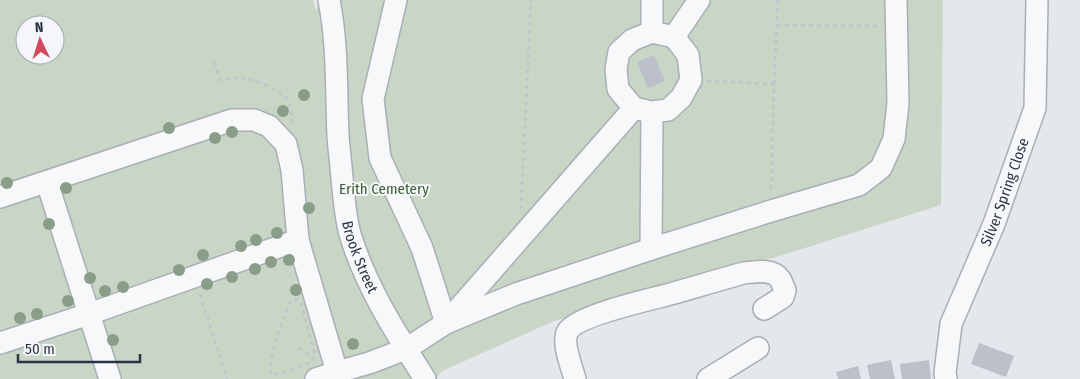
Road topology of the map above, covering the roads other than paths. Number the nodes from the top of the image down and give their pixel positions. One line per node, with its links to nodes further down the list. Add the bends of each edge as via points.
1 (329, 0): 19 (street, Brook Street, via 336,48 338,136 350,233 363,271)
2 (396, 0): 16 (street, via 372,99 380,158 422,248)
3 (652, 0): 7 (street)
4 (699, 0): 8 (street)
5 (896, 0): 13 (street, via 898,103 894,139 881,168 859,184)
6 (1037, 0): 26 (street, Silver Spring Close, via 1035,108 994,224 952,324)
7 (652, 32): 8 (street); 9 (street, via 632,40 620,52 616,69 618,89)
8 (674, 37): 9 (street, via 688,55 691,80 681,98 668,110)
9 (643, 110): 13 (street); 16 (street)
10 (47, 182): 11 (street); 12 (street, via 232,120 254,120 269,126 286,144 292,170); 15 (street)
11 (0, 197)
12 (298, 240): 15 (street); 20 (street)
13 (651, 249): 16 (street, via 516,294)
14 (764, 309): 24 (street, via 783,297 785,290 775,274 766,272 744,273 604,312 574,325 565,336)
15 (89, 314): 17 (street); 21 (street)
16 (446, 323): 19 (street)
17 (0, 343)
18 (758, 348): 25 (street)
19 (406, 349): 20 (street); 23 (street, Brook Street)
20 (337, 372): 22 (street)
21 (110, 379)
22 (316, 379)
23 (424, 379)
24 (575, 379)
25 (708, 379)
26 (946, 379)

